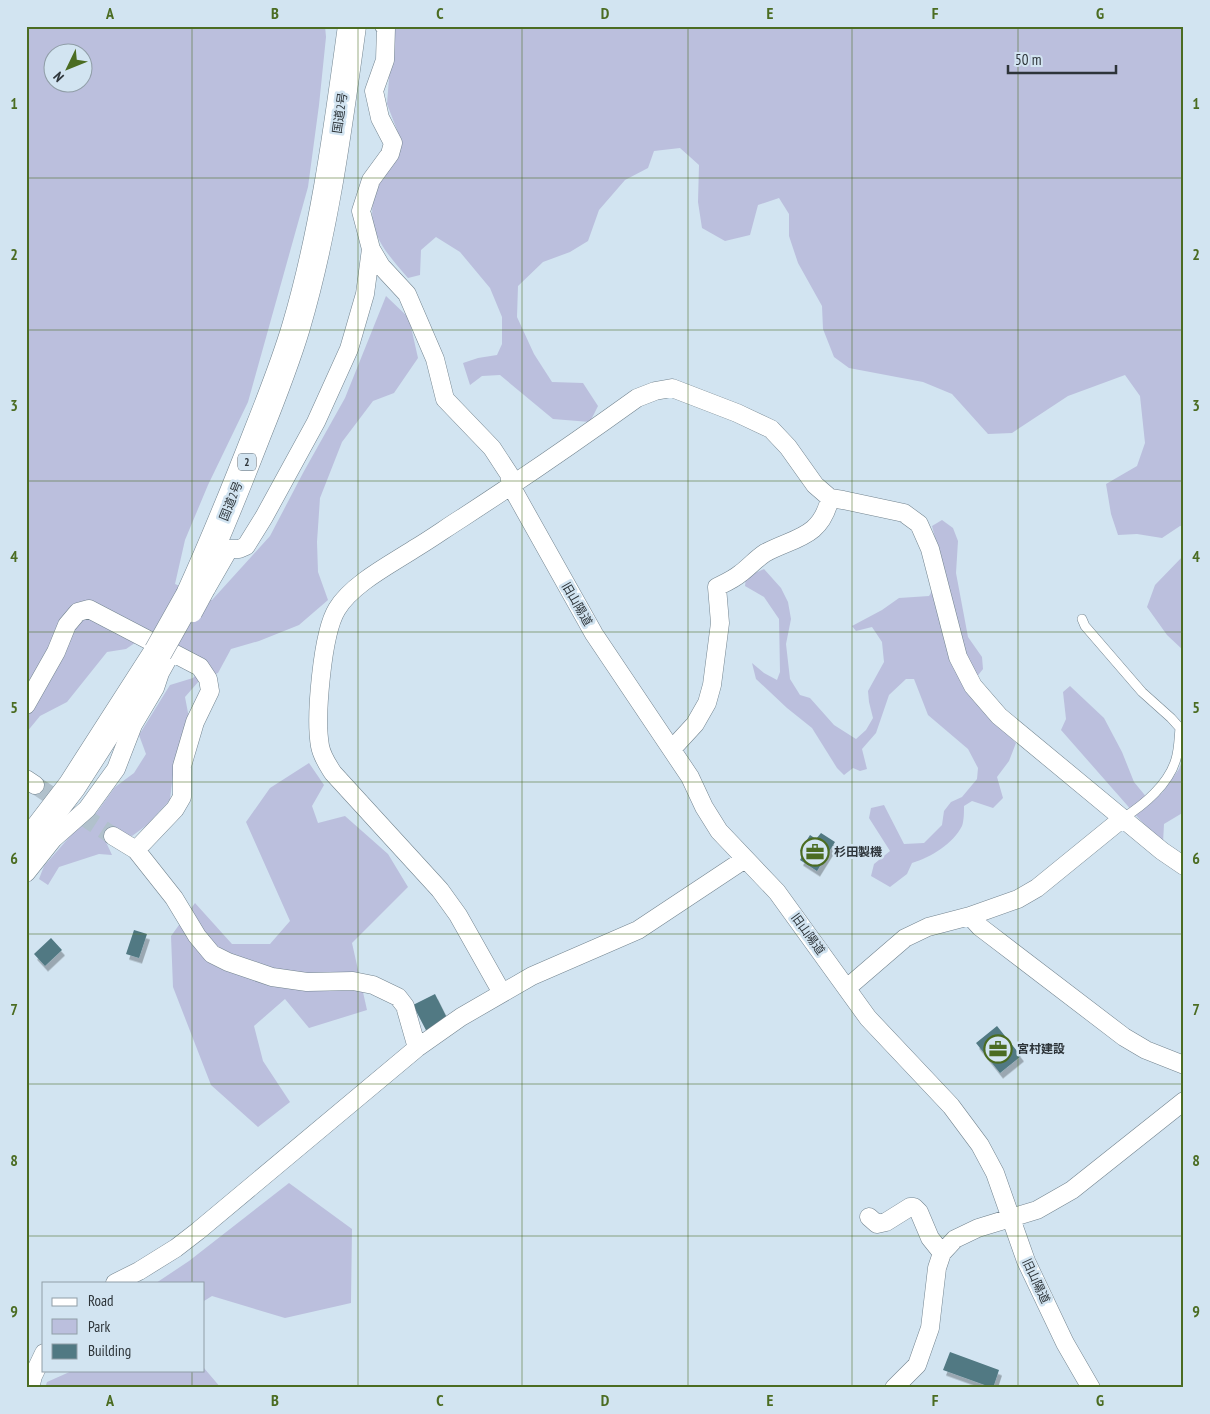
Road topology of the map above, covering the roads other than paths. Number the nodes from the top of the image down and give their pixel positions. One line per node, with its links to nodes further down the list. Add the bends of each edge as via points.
1 (352, 26): 6 (highway, 国道2号 / 2, via 334,158 296,327)
2 (384, 26): 3 (street, via 385,60 374,91 380,118 393,143 390,154 371,180 362,211)
3 (372, 249): 4 (street, 旧山陽道, via 381,266 407,294 435,359 445,399 492,448 509,474); 6 (street, via 365,294 350,349 316,422 246,546)
4 (511, 486): 5 (street, via 637,398 672,388 771,429 815,485); 10 (street, 旧山陽道, via 594,634); 20 (street, via 379,570 337,608 323,659 318,723 320,748 333,774 440,890 458,915)
5 (830, 498): 10 (street, via 820,522 809,533 765,554 739,575 717,587 720,623 707,703 695,724); 11 (street, via 904,513 919,524 930,549 958,657 973,686 999,716)
6 (220, 549): 8 (highway, 国道2号 / 2, bridge)
7 (1082, 619): 11 (lane, via 1142,692 1180,728 1173,768 1155,793)
8 (164, 654): 13 (highway, 国道2号 / 2); 17 (street, via 155,688 133,725 116,769 87,808 54,839)
9 (26, 705): 14 (street, via 56,652 67,625 78,612 89,609 200,667 208,679 210,691 195,722 184,758 182,797 176,809)
10 (672, 749): 15 (street, 旧山陽道, via 719,831)
11 (1123, 818): 16 (street); 18 (street, via 1037,888 1018,899)
12 (113, 836): 14 (street)
13 (26, 846)
14 (136, 850): 21 (street, via 212,954 272,977 373,985 398,997 405,1006)
15 (745, 859): 19 (street, 旧山陽道, via 777,892); 20 (street, via 638,930 532,976)
16 (1184, 866)
17 (26, 873)
18 (970, 916): 19 (street, via 928,927 905,938); 22 (street, via 1124,1036 1146,1050)
19 (847, 988): 25 (street, 旧山陽道, via 868,1018 951,1106 980,1145 996,1174)
20 (502, 993): 21 (street)
21 (417, 1048): 27 (street, via 198,1231 176,1248)
22 (1184, 1065)
23 (1183, 1103): 25 (street, via 1072,1190 1037,1210)
24 (868, 1217): 26 (street, via 877,1224 914,1207)
25 (1012, 1218): 26 (street, via 999,1220 955,1239); 31 (street, 旧山陽道, via 1026,1261)
26 (942, 1253): 30 (street, via 937,1268 930,1328 917,1364)
27 (117, 1282)
28 (42, 1356): 29 (street)
29 (30, 1377)
30 (894, 1388)
31 (1091, 1388)

